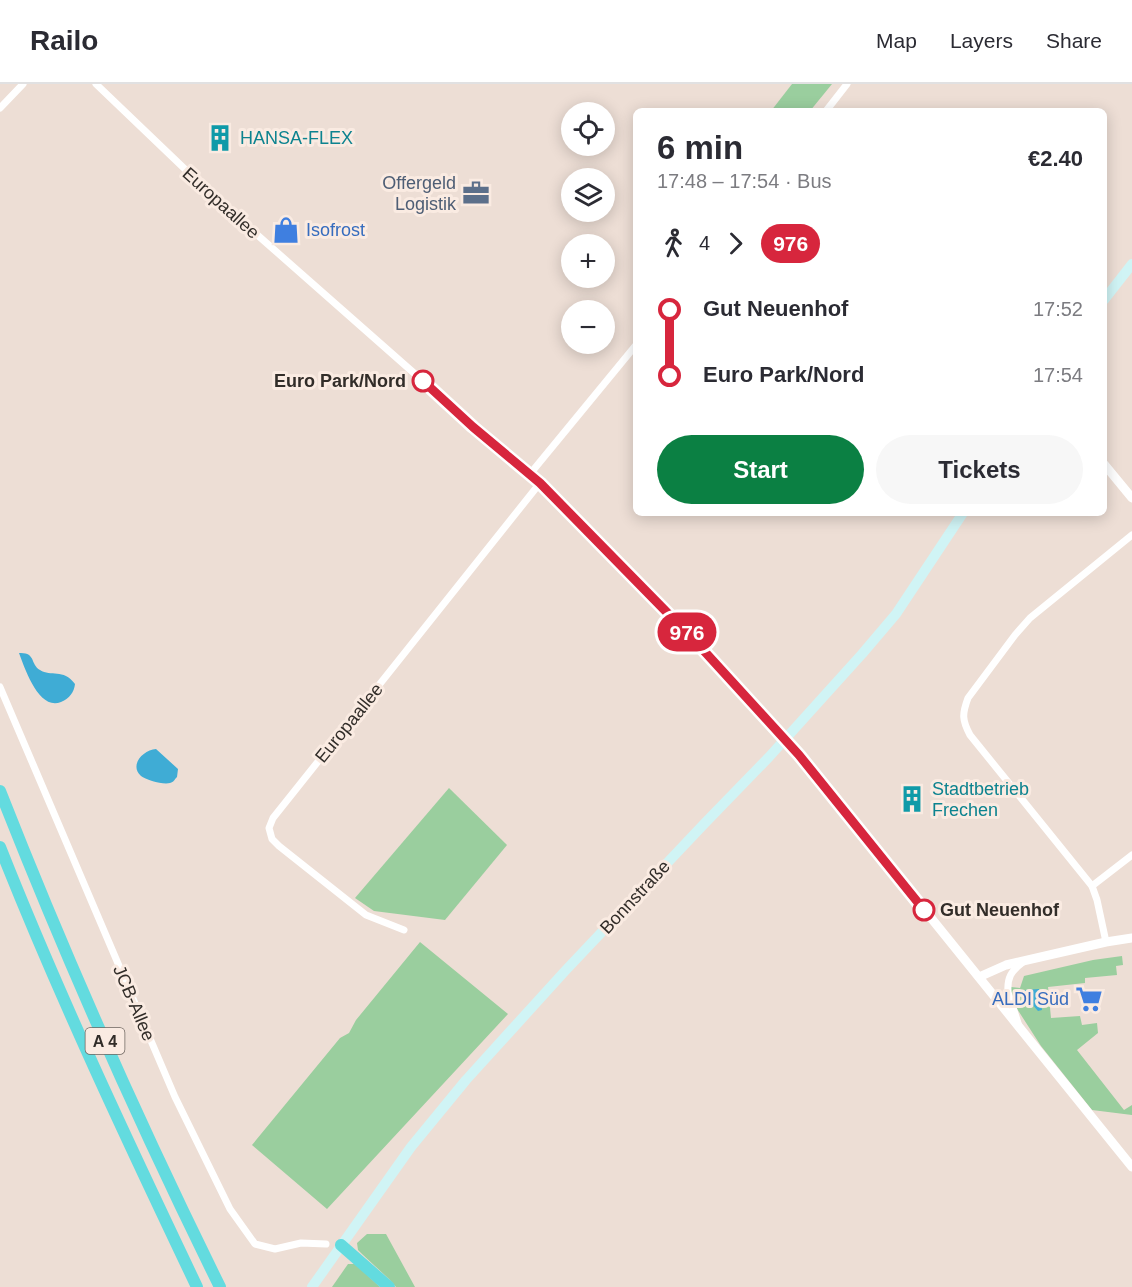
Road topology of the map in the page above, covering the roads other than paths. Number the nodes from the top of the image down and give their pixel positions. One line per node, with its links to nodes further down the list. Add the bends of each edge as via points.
1 (23, 84): 4 (street)
2 (96, 84): 10 (street, Europaallee, via 212,195)
3 (847, 84): 5 (street)
4 (0, 108)
5 (828, 108)
6 (1132, 264): 7 (main road)
7 (1107, 296)
8 (633, 349): 10 (street)
9 (1107, 468): 12 (street)
10 (530, 474): 11 (street, Europaallee)
11 (540, 483): 16 (street, Europaallee); 21 (street, Europaallee, via 273,818 269,828 279,846 366,915)
12 (1132, 498)
13 (961, 516): 16 (main road, Bonnstraße, via 896,614)
14 (1132, 536): 20 (street, via 1030,618 968,698 963,710 970,735)
15 (0, 687): 28 (street, JCB-Allee, via 175,1097 230,1209 255,1244 275,1249 301,1243)
16 (785, 739): 25 (street); 29 (main road, Bonnstraße, via 466,1080 411,1147)
17 (0, 791): 31 (highway, A 4, via 88,1003)
18 (0, 847): 30 (highway, A 4, via 72,1018)
19 (1132, 855): 20 (street)
20 (1092, 886): 23 (street)
21 (404, 930)
22 (1132, 938): 23 (street)
23 (1106, 942): 24 (street)
24 (1029, 959): 25 (street); 26 (street, via 1015,968 1008,982)
25 (979, 978): 26 (street)
26 (1019, 1028): 27 (street)
27 (1132, 1167)
28 (326, 1245)
29 (341, 1245): 32 (main road, Bonnstraße); 33 (highway)
30 (197, 1287)
31 (220, 1287)
32 (312, 1287)
33 (389, 1287)

